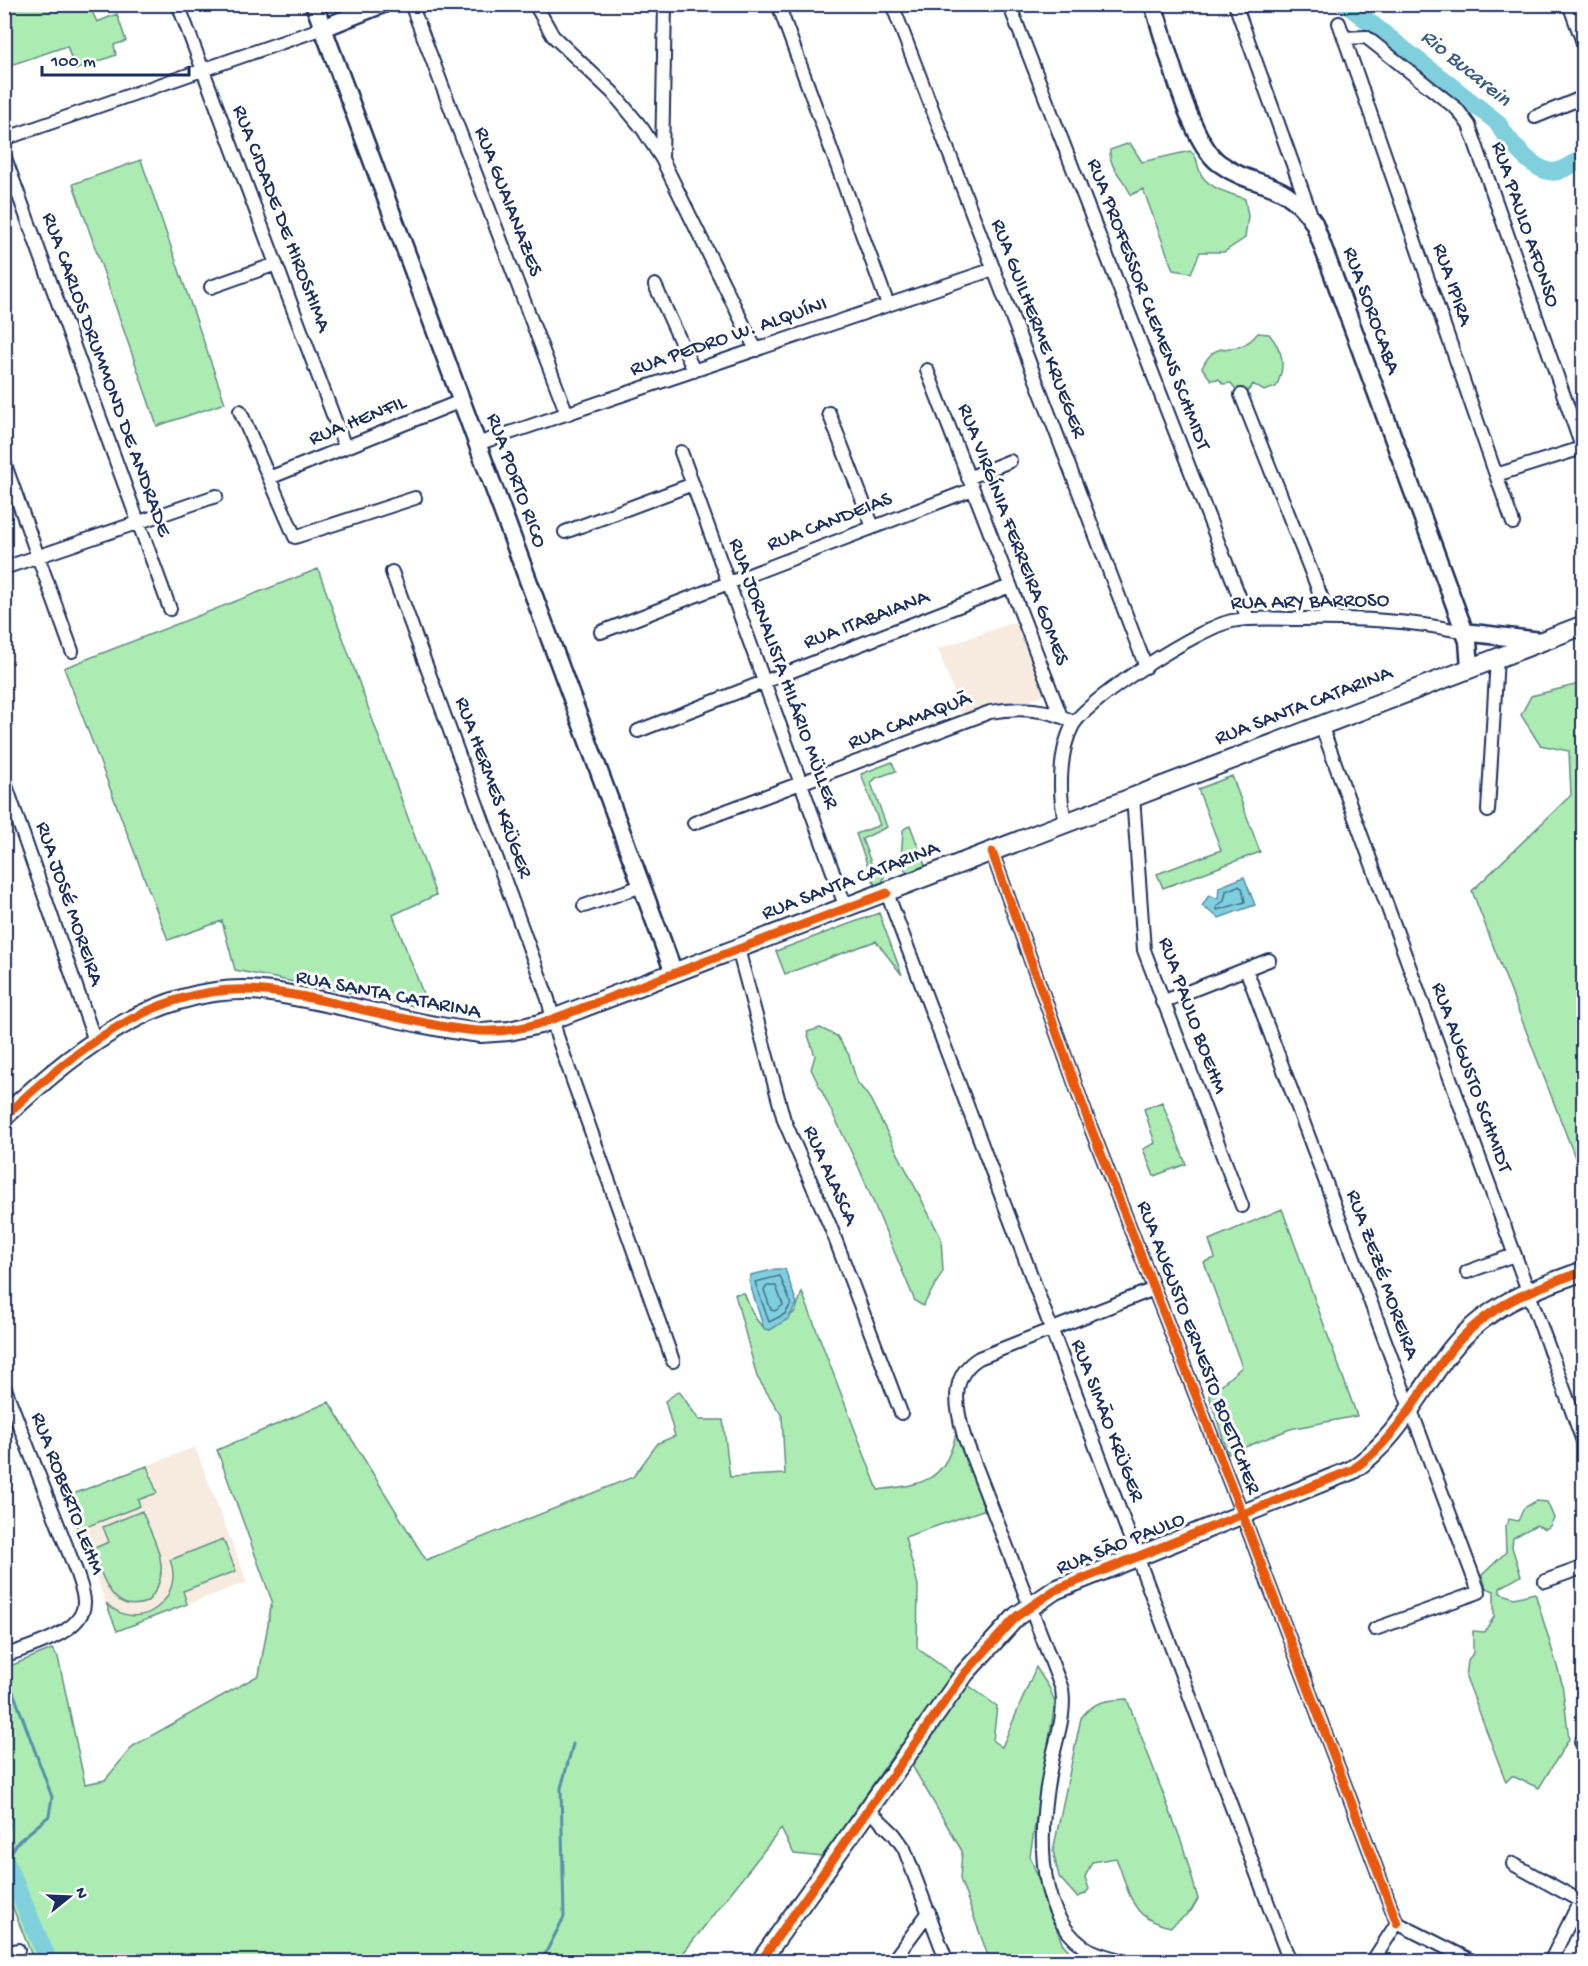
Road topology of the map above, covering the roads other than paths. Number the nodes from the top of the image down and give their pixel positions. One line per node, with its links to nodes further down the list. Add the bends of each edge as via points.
1 (178, 4): 17 (street, RUA CIDADE DE HIROSHIMA)
2 (314, 4): 14 (main road, RUA PORTO RICO)
3 (383, 4): 14 (main road)
4 (411, 4): 36 (street, RUA GUAIANAZES)
5 (535, 4): 22 (street, via 553,36 632,115)
6 (665, 4): 22 (street)
7 (778, 4): 28 (street)
8 (892, 4): 25 (street, RUA GUILHERME KRUEGER)
9 (1009, 4): 60 (street, RUA PROFESSOR CLEMENS SCHMIDT)
10 (1153, 4): 23 (main road, via 1195,131 1208,153 1228,169 1288,194)
11 (1235, 4): 23 (street, RUA SOROCABA)
12 (1569, 4): 16 (street)
13 (1339, 23): 15 (street, RUA IPIRA)
14 (322, 28): 17 (street); 33 (main road, RUA PORTO RICO)
15 (1344, 38): 39 (street, RUA PAULO AFONSO, via 1366,37 1464,116); 43 (street, RUA IPIRA)
16 (1584, 45)
17 (203, 70): 20 (street); 24 (street, RUA CIDADE DE HIROSHIMA)
18 (1584, 97): 19 (street)
19 (1535, 117)
20 (4, 139)
21 (4, 154): 49 (street, RUA CARLOS DRUMMOND DE ANDRADE)
22 (662, 159): 29 (street)
23 (1314, 223): 63 (main road, RUA SOROCABA)
24 (276, 264): 27 (street); 38 (street, RUA CIDADE DE HIROSHIMA)
25 (994, 269): 28 (street, RUA PEDRO W. ALQUÍNI); 67 (street, RUA GUILHERME KRUEGER)
26 (655, 285): 31 (street)
27 (211, 288)
28 (888, 305): 29 (street, RUA PEDRO W. ALQUÍNI)
29 (756, 350): 31 (street, RUA PEDRO W. ALQUÍNI)
30 (927, 370): 45 (street, RUA VIRGÍNIA FERREIRA GOMES)
31 (694, 371): 36 (street, RUA PEDRO W. ALQUÍNI)
32 (1241, 395): 59 (street)
33 (461, 401): 37 (main road, RUA PORTO RICO); 38 (street, RUA HENFIL)
34 (240, 411): 44 (street)
35 (830, 413): 51 (street)
36 (567, 414): 37 (street, RUA PEDRO W. ALQUÍNI)
37 (477, 444): 81 (main road, RUA PORTO RICO)
38 (345, 447): 44 (street, RUA HENFIL)
39 (1583, 450): 43 (street)
40 (681, 452): 46 (street, RUA JORNALISTA HILÁRIO MÜLLER)
41 (1010, 461): 45 (street, RUA CANDEIAS)
42 (4, 462): 53 (street)
43 (1496, 475): 50 (street, RUA IPIRA)
44 (269, 478): 48 (street, via 296,537)
45 (971, 483): 51 (street, RUA CANDEIAS); 57 (street, RUA VIRGÍNIA FERREIRA GOMES)
46 (693, 484): 52 (street); 56 (street, RUA JORNALISTA HILÁRIO MÜLLER)
47 (216, 496): 49 (street)
48 (415, 498)
49 (138, 524): 53 (street); 58 (street, RUA CARLOS DRUMMOND DE ANDRADE)
50 (1513, 524)
51 (873, 527): 56 (street, RUA CANDEIAS)
52 (565, 532)
53 (39, 557): 54 (street); 65 (street)
54 (4, 568)
55 (392, 572): 90 (street, RUA HERMES KRÜGER)
56 (729, 583): 62 (street, RUA CANDEIAS); 69 (street, RUA JORNALISTA HILÁRIO MÜLLER)
57 (1011, 586): 69 (street, RUA ITABAIANA); 70 (street, RUA VIRGÍNIA FERREIRA GOMES)
58 (170, 609)
59 (1330, 618): 60 (street, RUA ARY BARROSO); 63 (street, RUA ARY BARROSO, via 1407,622)
60 (1248, 619): 67 (street, RUA ARY BARROSO, via 1213,627)
61 (1584, 625): 64 (main road, RUA SANTA CATARINA)
62 (600, 632)
63 (1464, 632): 64 (main road); 68 (main road, RUA SOROCABA)
64 (1541, 641): 66 (main road, RUA SANTA CATARINA)
65 (72, 651)
66 (1497, 658): 68 (main road, RUA SANTA CATARINA); 77 (street)
67 (1146, 667): 71 (street, RUA ARY BARROSO)
68 (1470, 668): 72 (main road, RUA SANTA CATARINA)
69 (764, 682): 73 (street, RUA ITABAIANA); 75 (street, RUA JORNALISTA HILÁRIO MÜLLER)
70 (1060, 714): 71 (street, RUA CAMAQUÃ); 75 (street, RUA CAMAQUÃ, via 1014,709 990,712)
71 (1074, 723): 79 (street, via 1060,785)
72 (1321, 725): 76 (main road, RUA SANTA CATARINA); 94 (street, RUA AUGUSTO SCHMIDT)
73 (638, 731)
74 (4, 780): 91 (street, RUA JOSÉ MOREIRA)
75 (801, 783): 78 (street, RUA CAMAQUÃ); 84 (street, RUA JORNALISTA HILÁRIO MÜLLER)
76 (1133, 796): 79 (main road, RUA SANTA CATARINA); 89 (street, RUA PAULO BOEHM, via 1142,939)
77 (1488, 811)
78 (694, 823)
79 (1066, 823): 80 (main road, RUA SANTA CATARINA)
80 (992, 852): 82 (main road, RUA SANTA CATARINA); 97 (street, RUA AUGUSTO ERNESTO BOETTCHER)
81 (642, 886): 83 (street); 88 (main road, RUA PORTO RICO)
82 (886, 893): 84 (main road, RUA SANTA CATARINA); 99 (street, RUA SIMÃO KRÜGER)
83 (584, 906)
84 (846, 908): 85 (main road, RUA SANTA CATARINA)
85 (738, 949): 88 (main road, RUA SANTA CATARINA); 103 (street, RUA ALASCA, via 784,1120 831,1228)
86 (1269, 960): 87 (street)
87 (1246, 969): 89 (street); 102 (street, RUA ZEZÉ MOREIRA)
88 (674, 973): 90 (main road, RUA SANTA CATARINA)
89 (1162, 1002): 93 (street, RUA PAULO BOEHM)
90 (553, 1019): 91 (main road, RUA SANTA CATARINA, via 508,1031 481,1033 271,992 228,990 177,1000); 100 (street, RUA HERMES KRÜGER)
91 (94, 1041): 92 (main road, RUA SANTA CATARINA, via 40,1082)
92 (4, 1117)
93 (1242, 1206)
94 (1514, 1255): 96 (street); 98 (street, RUA AUGUSTO SCHMIDT)
95 (1584, 1271): 98 (main road, RUA SÃO PAULO)
96 (1467, 1272)
97 (1154, 1289): 99 (street); 105 (street, RUA AUGUSTO ERNESTO BOETTCHER)
98 (1527, 1291): 102 (main road, RUA SÃO PAULO, via 1487,1314 1462,1337); 104 (street, RUA AUGUSTO SCHMIDT)
99 (1051, 1331): 106 (street, RUA SIMÃO KRÜGER); 109 (street, via 970,1364 957,1388 957,1411 964,1436)
100 (673, 1361)
101 (4, 1386): 111 (street, RUA ROBERTO LEHM, via 76,1571 84,1602 82,1616 72,1628)
102 (1410, 1409): 105 (main road, RUA SÃO PAULO, via 1388,1440 1352,1470); 110 (street, RUA ZEZÉ MOREIRA, via 1479,1592)
103 (901, 1413)
104 (1584, 1444)
105 (1243, 1516): 106 (main road, RUA SÃO PAULO); 116 (street, RUA AUGUSTO ERNESTO BOETTCHER)
106 (1137, 1557): 109 (main road, RUA SÃO PAULO, via 1055,1590); 123 (street, RUA SIMÃO KRÜGER)
107 (1584, 1567): 108 (street)
108 (1545, 1581)
109 (1030, 1605): 112 (main road, RUA SÃO PAULO, via 965,1673); 122 (street, via 1064,1700 1043,1819 1047,1884 1071,1935 1091,1951)
110 (1375, 1629)
111 (4, 1656)
112 (868, 1809): 115 (street, via 904,1848); 119 (main road, RUA SÃO PAULO)
113 (1513, 1864): 114 (street)
114 (1582, 1899): 126 (street)
115 (929, 1912): 120 (street); 121 (street)
116 (1397, 1923): 124 (street); 125 (street)
117 (18, 1950): 118 (street)
118 (4, 1953)
119 (760, 1962)
120 (892, 1962)
121 (947, 1962)
122 (1126, 1962)
123 (1290, 1962)
124 (1372, 1962)
125 (1474, 1962)
126 (1550, 1962)

